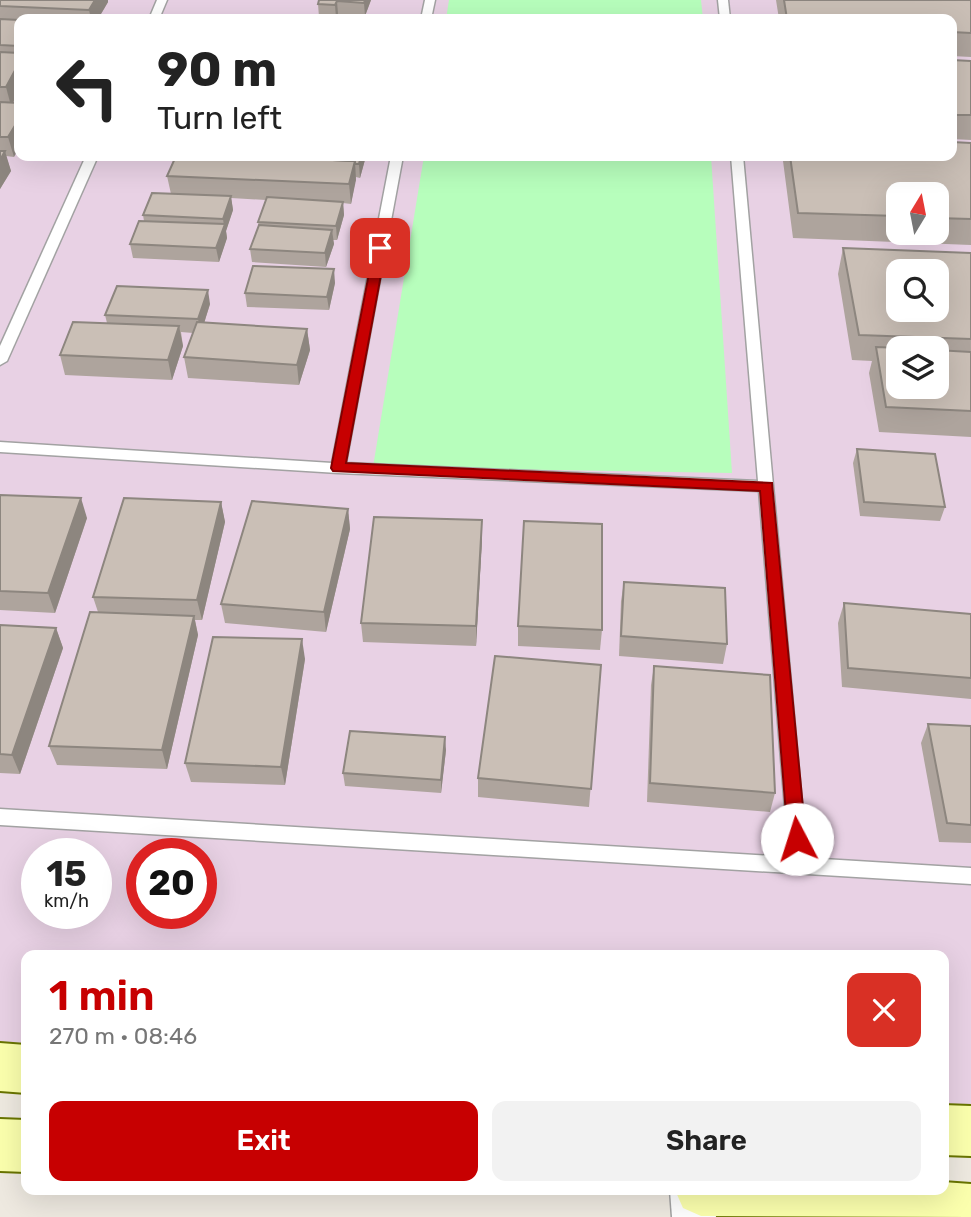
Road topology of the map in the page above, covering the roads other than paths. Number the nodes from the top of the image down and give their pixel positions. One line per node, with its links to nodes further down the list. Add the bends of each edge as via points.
1 (90, 161): 4 (lane)
2 (396, 161): 6 (lane)
3 (737, 161): 7 (lane)
4 (0, 361)
5 (0, 447): 6 (lane)
6 (338, 468): 7 (lane)
7 (767, 486): 9 (lane)
8 (0, 817): 9 (lane)
9 (799, 865): 10 (lane)
10 (971, 876)
11 (0, 1067): 12 (street)
12 (21, 1069)
13 (949, 1130): 14 (street)
14 (971, 1131)
15 (0, 1144): 16 (street)
16 (21, 1146)
17 (692, 1195): 20 (street)
18 (768, 1195): 19 (street)
19 (971, 1210)
20 (694, 1217)

